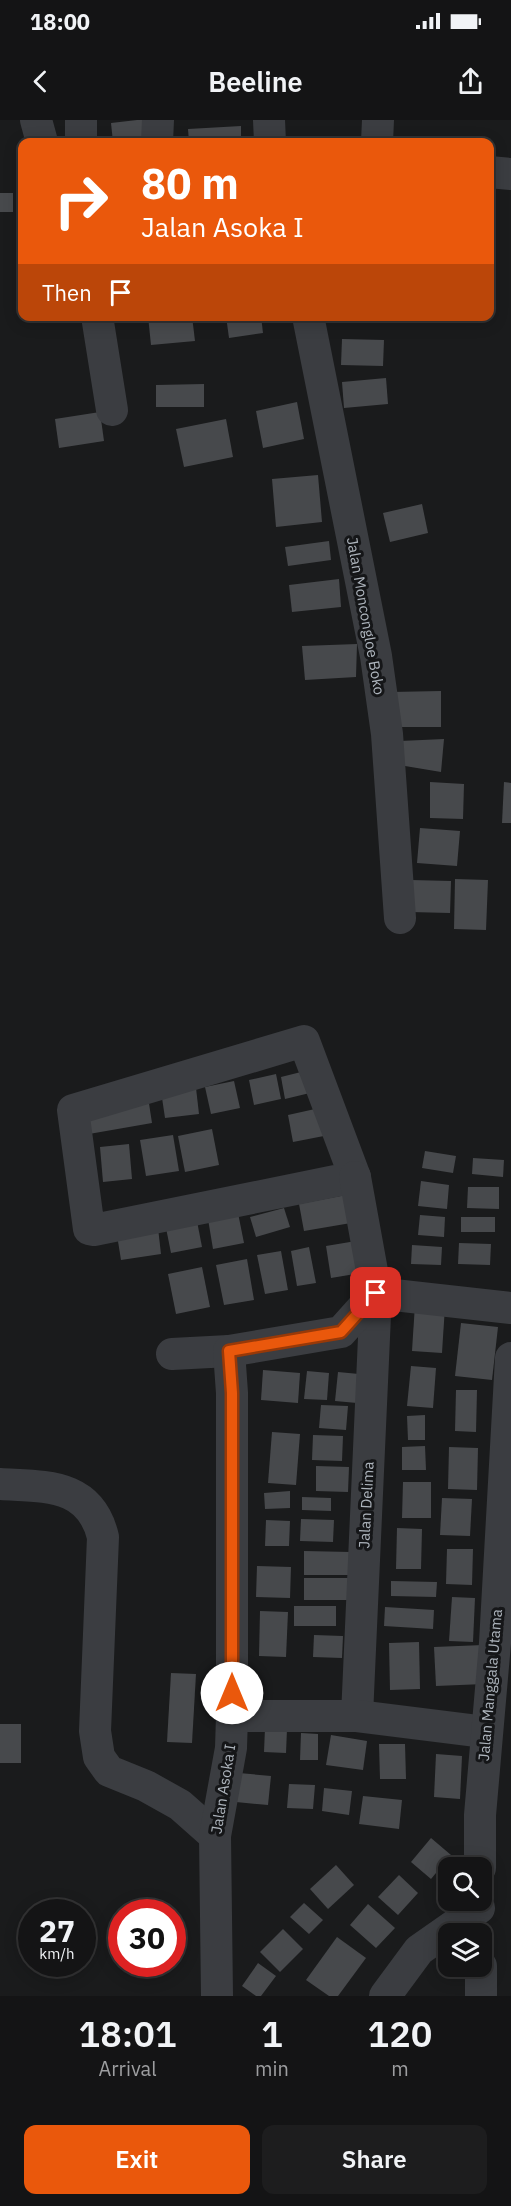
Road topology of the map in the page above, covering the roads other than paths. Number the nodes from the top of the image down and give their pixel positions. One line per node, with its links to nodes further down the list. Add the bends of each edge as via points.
1 (36, 120): 6 (street)
2 (81, 120): 7 (street)
3 (158, 120): 8 (street)
4 (269, 120): 9 (street)
5 (378, 120): 10 (street)
6 (41, 138)
7 (81, 138)
8 (157, 138)
9 (270, 138)
10 (377, 138)
11 (494, 172): 12 (street)
12 (511, 174)
13 (98, 321): 15 (street)
14 (309, 321): 16 (street, Jalan Moncongloe Boko, via 376,656 387,734)
15 (112, 411)
16 (400, 918)
17 (355, 1177): 17 (street, Jalan Delima, via 304,1041 73,1110 87,1223 93,1230); 18 (street, Jalan Delima)
18 (376, 1293): 19 (street); 20 (street, via 341,1332); 26 (street, Jalan Delima)
19 (511, 1308)
20 (229, 1351): 21 (street); 25 (street, Jalan Asoka I)
21 (172, 1354)
22 (511, 1358): 24 (street, Jalan Manggala Utama)
23 (0, 1484): 28 (street, via 62,1488 98,1516 103,1537 95,1731 99,1756 109,1771 180,1805)
24 (503, 1646): 27 (street, Jalan Manggala Utama)
25 (232, 1716): 26 (street); 28 (street, Jalan Asoka I, via 231,1748)
26 (357, 1716): 27 (street)
27 (485, 1732): 29 (street, Jalan Manggala Utama)
28 (215, 1836): 32 (street, Jalan Asoka I)
29 (480, 1857)
30 (480, 1914): 33 (street, via 419,1950)
31 (481, 1977): 34 (street)
32 (217, 1996)
33 (385, 1996)
34 (481, 1996)

